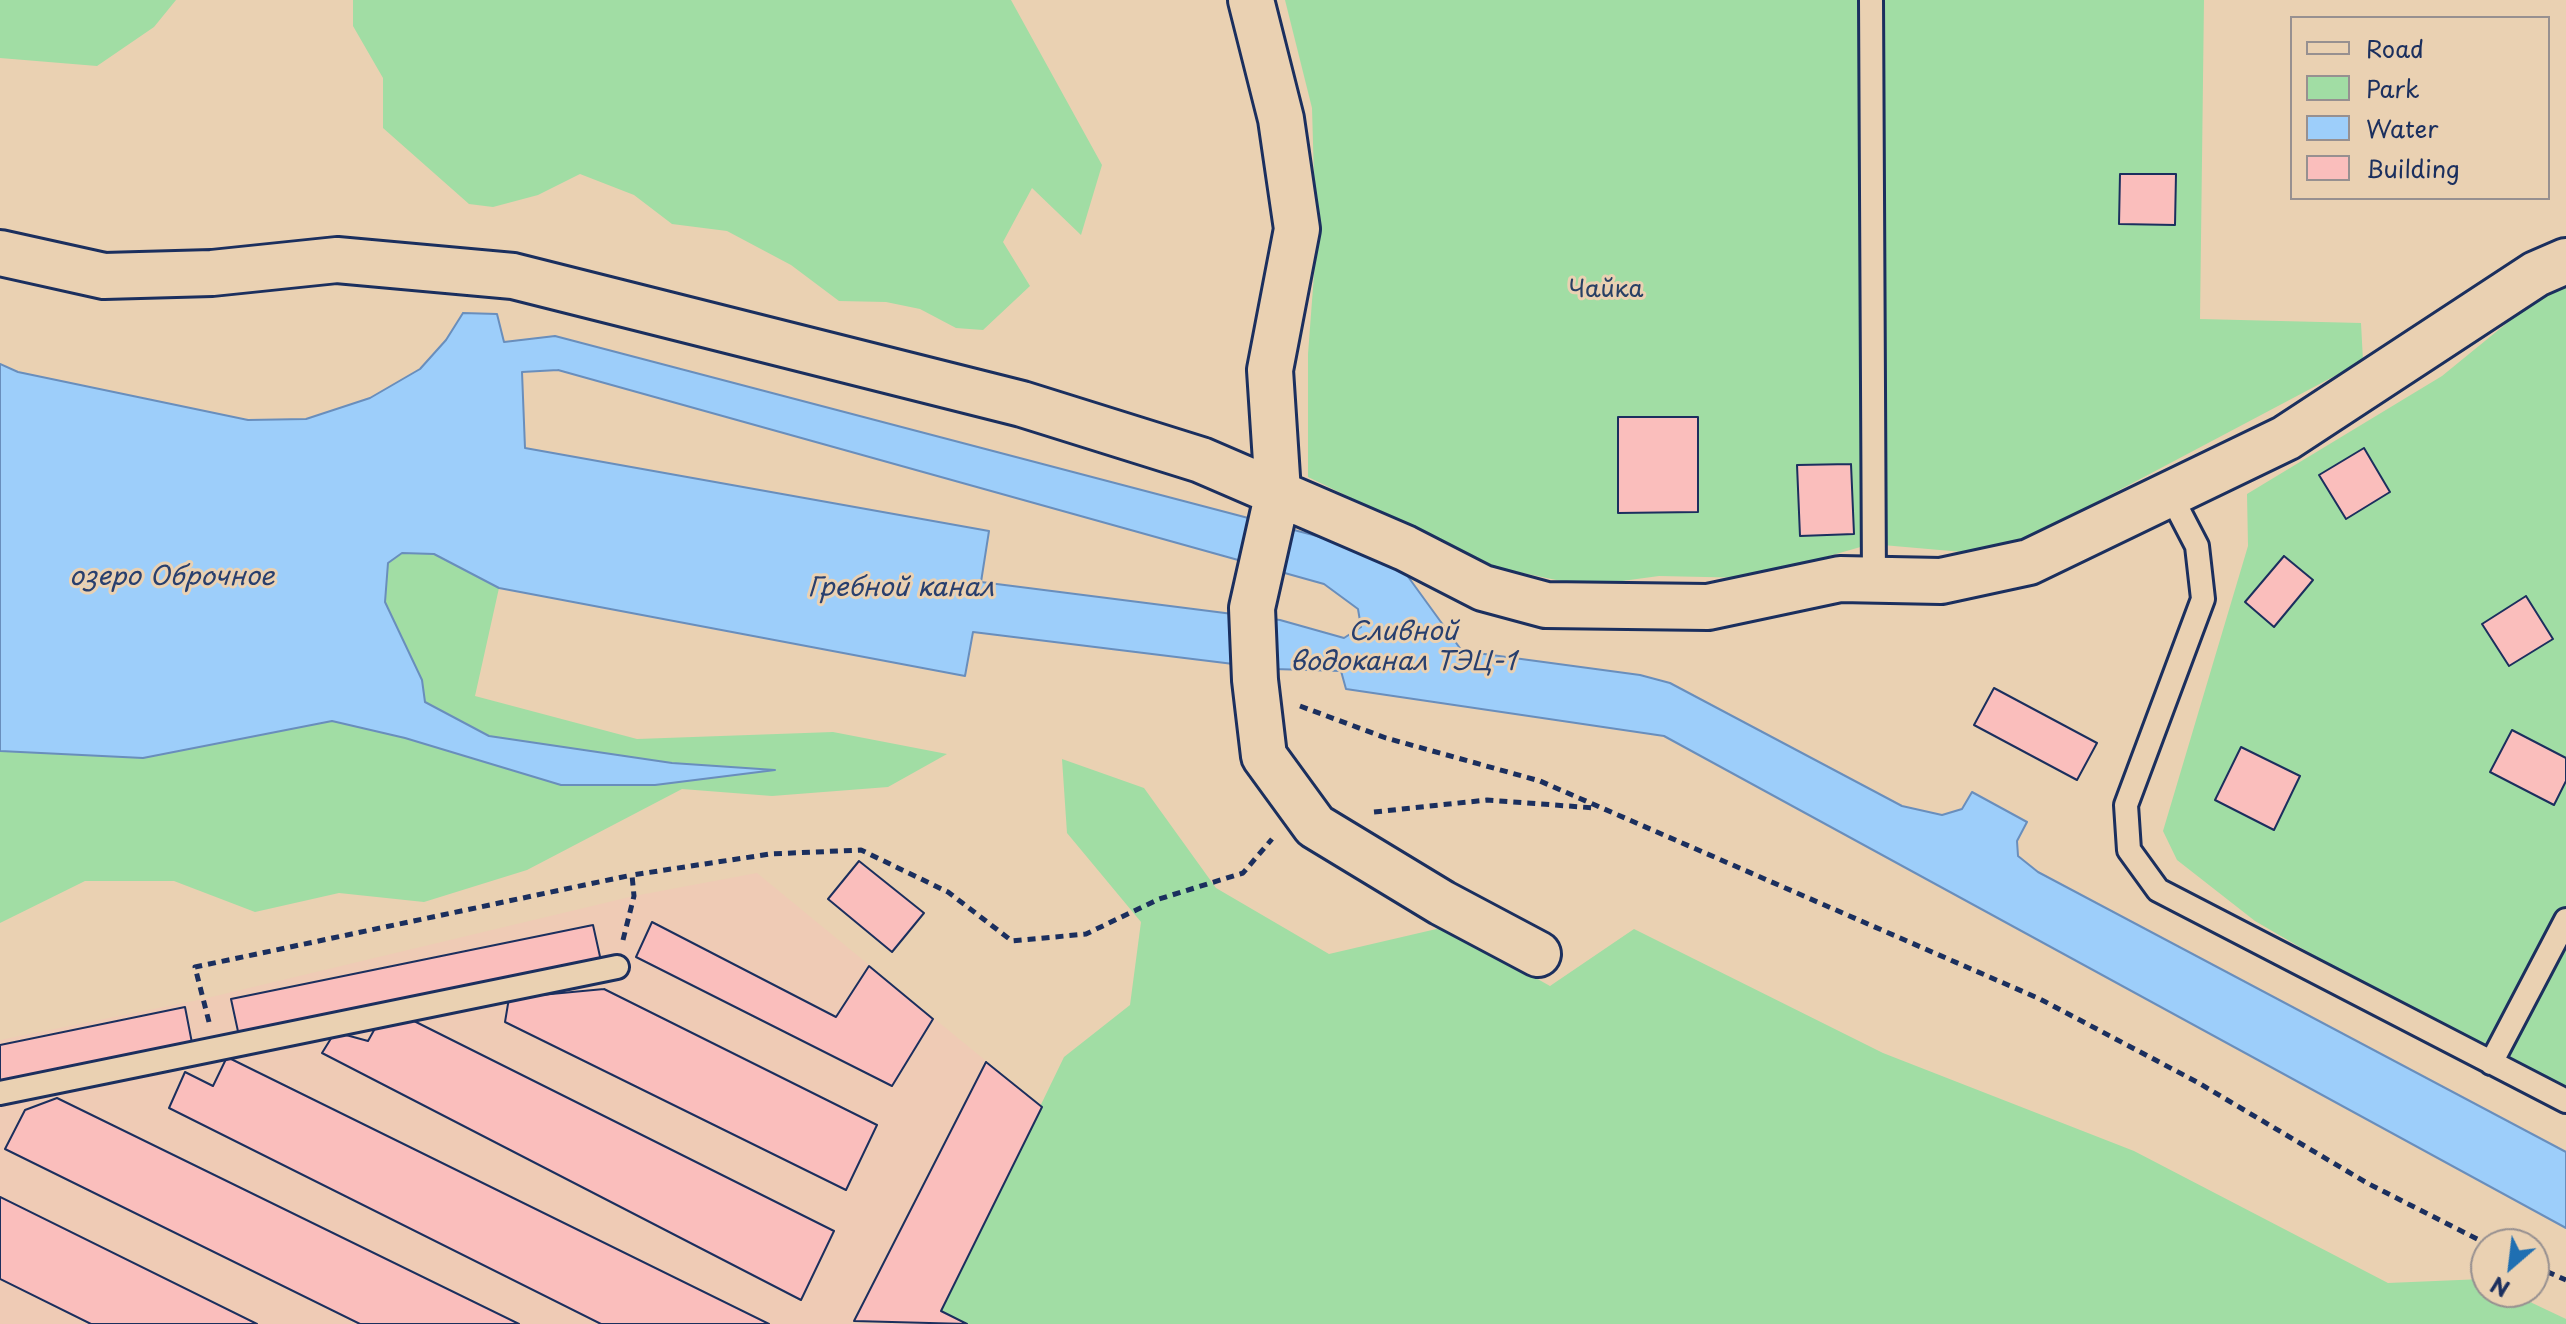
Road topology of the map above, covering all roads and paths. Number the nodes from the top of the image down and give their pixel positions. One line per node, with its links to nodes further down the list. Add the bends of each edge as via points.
1 (1251, 0): 5 (street, via 1281,119 1297,229 1270,370)
2 (1871, 0): 7 (lane)
3 (0, 253): 5 (street, via 104,276 212,273 337,260 513,276 1022,404 1201,460)
4 (2566, 261): 6 (street, via 2536,274 2286,438)
5 (1278, 492): 7 (street, via 1483,588 1546,605 1708,607 1840,579); 8 (street, via 1252,608)
6 (2170, 494): 7 (street, via 2029,562 1941,581); 16 (lane, via 2197,546 2203,599 2126,805 2129,850 2158,890)
7 (1874, 579)
8 (1255, 680): 9 (path, via 1301,707 1386,738 1540,781); 10 (street, via 1264,756)
9 (1600, 808): 10 (path, via 1487,800 1387,809); 19 (path, via 2040,999)
10 (1315, 826): 11 (path, via 1274,837 1243,873 1159,899 1086,934 1012,941 948,892 861,850 770,854); 13 (street)
11 (632, 875): 14 (path, via 634,896); 15 (path, via 195,967)
12 (2566, 920): 16 (lane)
13 (1538, 954)
14 (617, 967): 15 (lane)
15 (215, 1048): 17 (lane)
16 (2491, 1063): 18 (lane)
17 (0, 1093)
18 (2566, 1101)
19 (2470, 1235)

